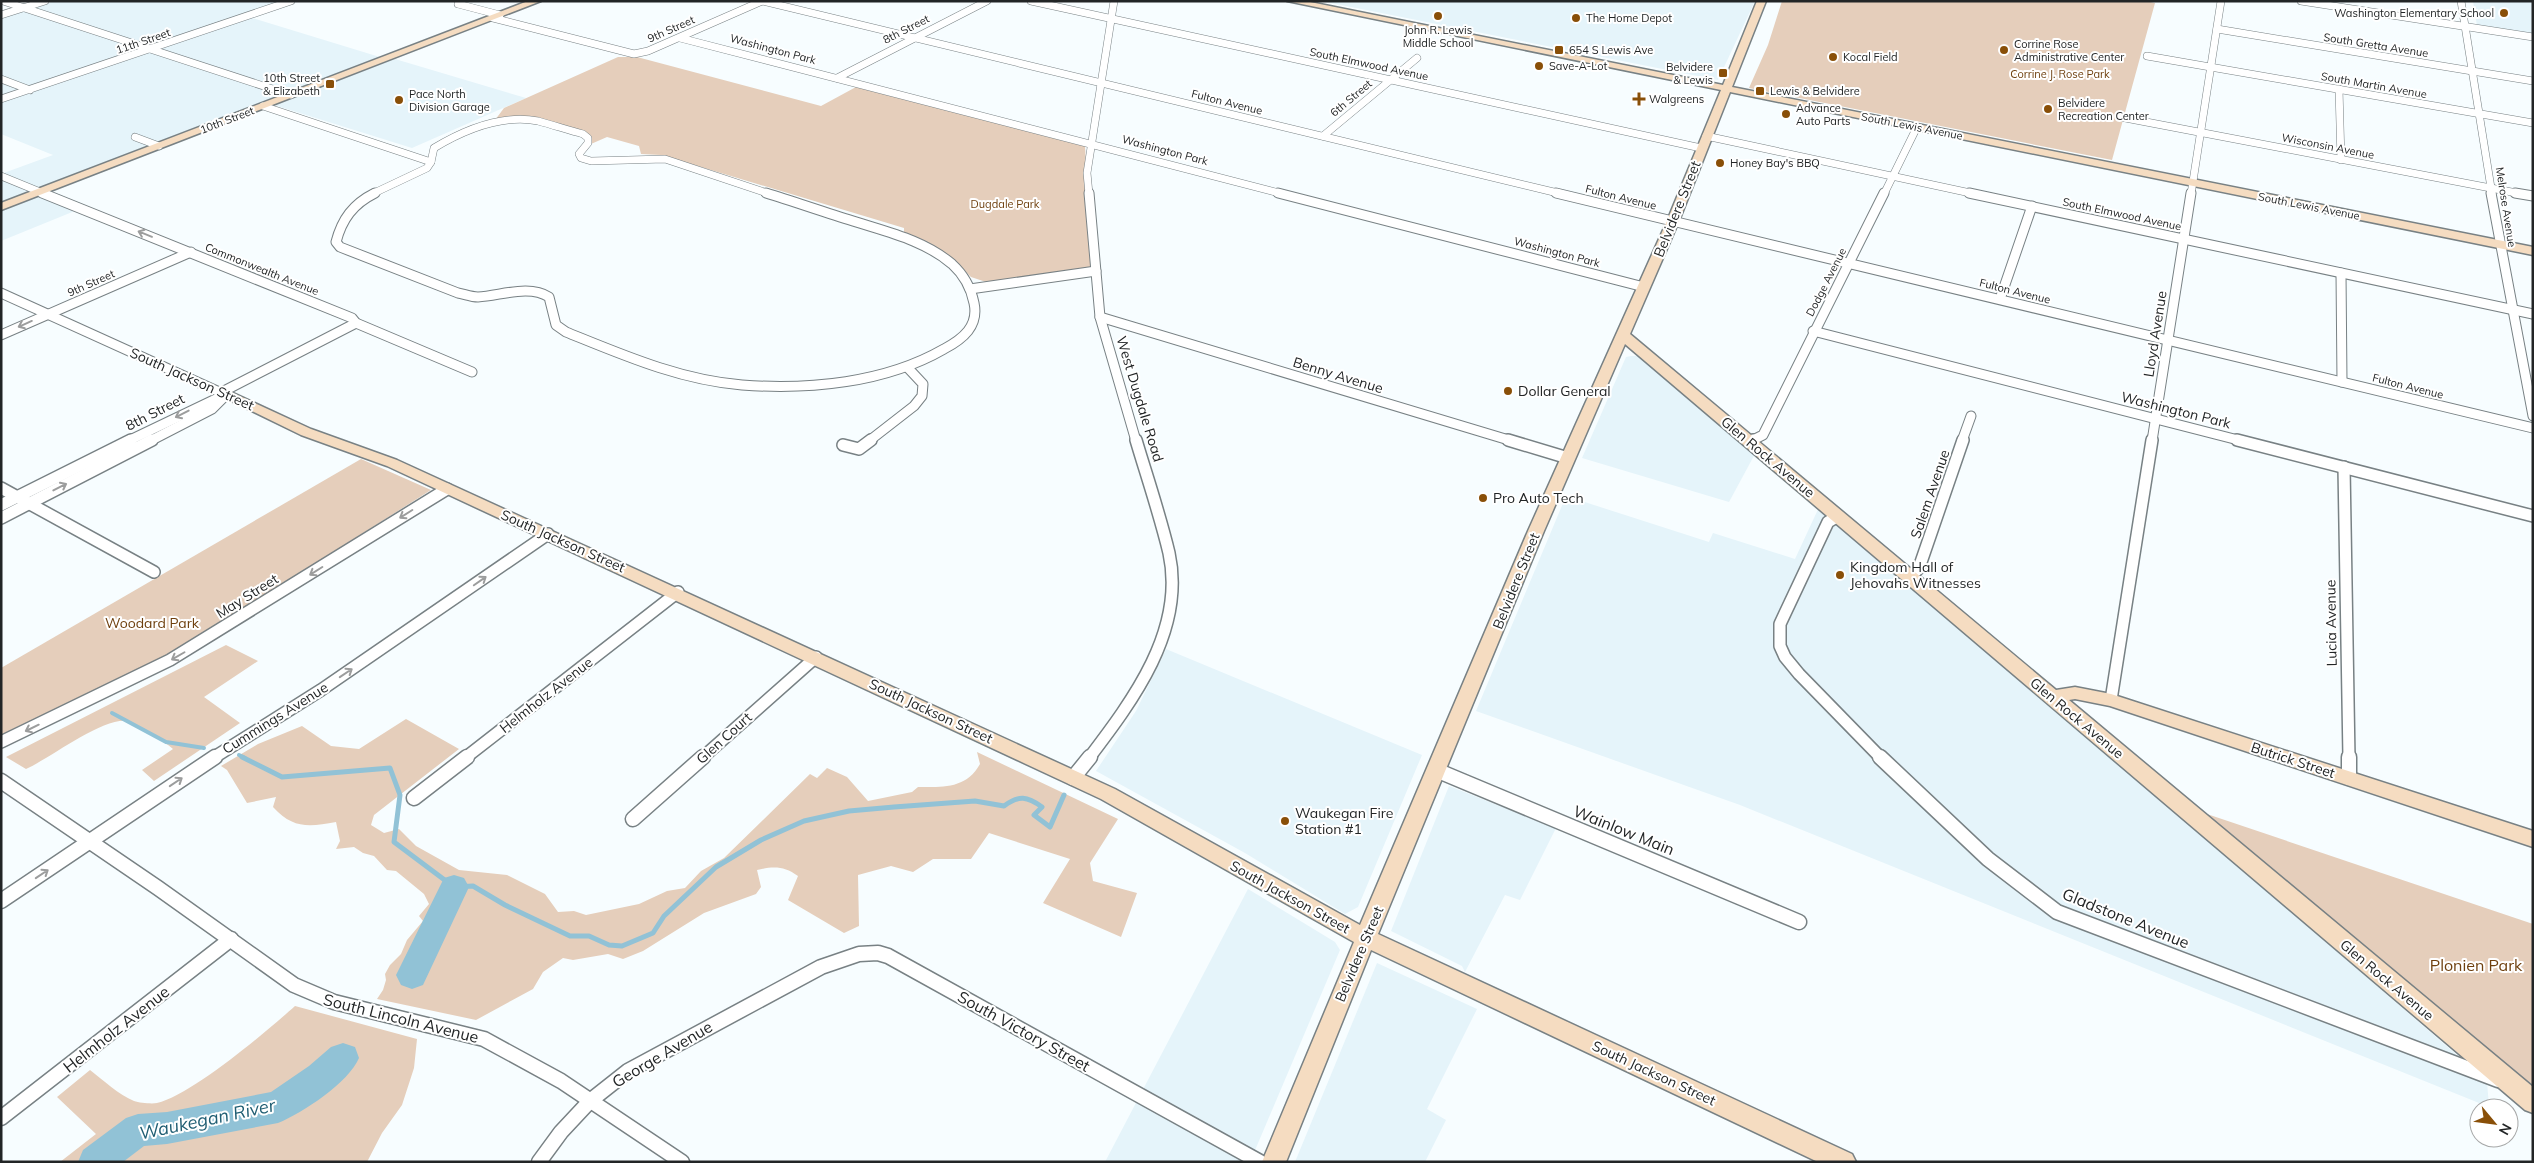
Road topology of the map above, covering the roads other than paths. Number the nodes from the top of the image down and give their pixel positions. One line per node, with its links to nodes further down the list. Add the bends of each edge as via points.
1 (3, 1): 15 (street)
2 (45, 1): 15 (street)
3 (291, 1): 24 (street, 11th Street)
4 (537, 1): 17 (main road, 10th Street)
5 (762, 1): 22 (street, 9th Street); 23 (street, Fulton Avenue)
6 (987, 1): 23 (street, 8th Street)
7 (1031, 1): 18 (street, South Elmwood Avenue)
8 (1114, 1): 18 (street, West Dugdale Road)
9 (1291, 1): 34 (main road, South Lewis Avenue)
10 (1762, 1): 34 (main road, Belvidere Street)
11 (2221, 1): 20 (street, Lloyd Avenue)
12 (2301, 1): 19 (street)
13 (2461, 1): 19 (street, Melrose Avenue)
14 (458, 4): 17 (street)
15 (23, 8): 16 (street); 24 (street)
16 (1, 15)
17 (497, 17): 22 (street, 9th Street, via 629,54 641,54); 37 (main road, 10th Street)
18 (1111, 19): 31 (street, South Elmwood Avenue); 33 (street, West Dugdale Road)
19 (2465, 27): 21 (street); 28 (street, Melrose Avenue)
20 (2217, 29): 27 (street, Lloyd Avenue); 28 (street, South Gretta Avenue)
21 (2533, 37)
22 (680, 38): 29 (street, Washington Park)
23 (915, 38): 29 (street, 8th Street); 33 (street, Fulton Avenue)
24 (147, 50): 36 (street, 11th Street); 37 (street)
25 (2147, 56): 27 (street, South Martin Avenue)
26 (1417, 58): 31 (street, 6th Street)
27 (2211, 67): 35 (street, South Martin Avenue); 44 (street, Lloyd Avenue)
28 (2472, 71): 32 (street, South Gretta Avenue); 40 (street, Melrose Avenue)
29 (837, 78): 48 (street, Washington Park)
30 (1, 79): 36 (street)
31 (1390, 80): 45 (street, 6th Street); 50 (street, South Elmwood Avenue)
32 (2533, 81)
33 (1101, 83): 45 (street, Fulton Avenue); 48 (street, West Dugdale Road)
34 (1725, 89): 43 (main road, South Lewis Avenue); 46 (main road, Belvidere Street)
35 (2339, 89): 40 (street, South Martin Avenue); 51 (street)
36 (30, 90): 38 (street, 11th Street)
37 (291, 95): 39 (main road, 10th Street)
38 (1, 99)
39 (263, 106): 49 (main road, 10th Street); 52 (street)
40 (2479, 113): 42 (street, South Martin Avenue); 56 (street, Melrose Avenue)
41 (2120, 117): 44 (street, Wisconsin Avenue)
42 (2533, 123)
43 (1917, 127): 54 (street, Dodge Avenue); 55 (main road, South Lewis Avenue)
44 (2200, 133): 51 (street, Wisconsin Avenue); 55 (street, Lloyd Avenue)
45 (1323, 136): 61 (street, Fulton Avenue)
46 (1706, 136): 50 (street, Belvidere Street); 54 (street, South Elmwood Avenue)
47 (135, 138): 49 (street)
48 (1091, 144): 67 (street, West Dugdale Road, via 1086,173); 69 (street, Washington Park)
49 (159, 146): 57 (main road, 10th Street)
50 (1702, 148): 61 (main road, Belvidere Street)
51 (2341, 160): 56 (street, Wisconsin Avenue)
52 (431, 162): 70 (street, via 434,148 477,127 509,120 536,121 583,134 588,143 579,154 588,161 608,163 652,157 665,159 914,242 952,265); 82 (street, via 417,174 372,193 348,213 337,233 336,242 340,247 458,293 476,296 533,290 543,293 549,297 556,325 566,332 674,373 725,383 778,386 864,377)
53 (1, 176): 57 (street, Commonwealth Avenue)
54 (1892, 176): 59 (street, South Elmwood Avenue); 66 (street, Dodge Avenue)
55 (2193, 183): 62 (street, Lloyd Avenue); 63 (main road, South Lewis Avenue)
56 (2491, 188): 58 (street, Wisconsin Avenue); 63 (street, Melrose Avenue)
57 (40, 192): 60 (main road, 10th Street); 65 (street, Commonwealth Avenue, one-way to 57)
58 (2533, 196)
59 (2032, 206): 62 (street, South Elmwood Avenue); 72 (street)
60 (1, 207)
61 (1673, 221): 66 (street, Fulton Avenue); 69 (main road, Belvidere Street)
62 (2184, 239): 68 (street, South Elmwood Avenue); 81 (street, Lloyd Avenue)
63 (2500, 245): 64 (main road, South Lewis Avenue); 73 (street, Melrose Avenue)
64 (2533, 251)
65 (191, 252): 74 (street, 9th Street); 77 (street, Commonwealth Avenue, via 352,318)
66 (1848, 263): 72 (street, Fulton Avenue); 78 (street, Dodge Avenue)
67 (1096, 270): 70 (street); 76 (street, West Dugdale Road)
68 (2341, 273): 73 (street, South Elmwood Avenue); 84 (street)
69 (1644, 287): 79 (main road, Belvidere Street)
70 (970, 289): 82 (street, via 976,312 975,323 967,334 926,361)
71 (1, 293): 74 (street, South Jackson Street)
72 (2000, 300): 81 (street, Fulton Avenue)
73 (2513, 310): 75 (street, South Elmwood Avenue); 87 (street, Melrose Avenue)
74 (49, 314): 80 (street, 9th Street, one-way to 80); 85 (street, South Jackson Street)
75 (2533, 314)
76 (1100, 317): 92 (street, Benny Avenue); 111 (street, West Dugdale Road, via 1169,554 1172,585 1167,628 1156,652 1123,708)
77 (356, 323): 83 (street, Commonwealth Avenue); 85 (street, 8th Street)
78 (1813, 331): 88 (street, Washington Park); 90 (street, Dodge Avenue, via 1763,435)
79 (1622, 334): 90 (street, Glen Rock Avenue); 92 (main road, Belvidere Street)
80 (1, 335)
81 (2168, 340): 84 (street, Fulton Avenue); 88 (street, Lloyd Avenue)
82 (908, 368): 91 (street, via 923,384 922,396 914,406 859,449)
83 (472, 372)
84 (2342, 382): 89 (street, Fulton Avenue)
85 (224, 394): 95 (main road, South Jackson Street, via 306,432 392,463); 96 (street, 8th Street, one-way to 96); 97 (street, 8th Street, one-way to 85, via 212,408)
86 (1971, 416): 104 (street, Salem Avenue, via 1919,568)
87 (2533, 416)
88 (2155, 419): 93 (street, Washington Park); 108 (street, Lloyd Avenue)
89 (2533, 428)
90 (1751, 442): 99 (main road, Glen Rock Avenue)
91 (843, 445)
92 (1568, 458): 110 (main road, Belvidere Street)
93 (2344, 468): 100 (street, Washington Park); 112 (street, Lucia Avenue)
94 (1, 488): 96 (street)
95 (447, 488): 102 (main road, South Jackson Street); 109 (street, May Street, one-way to 109, via 170,660)
96 (18, 497): 97 (street); 98 (street, 8th Street)
97 (30, 503): 101 (street, 8th Street); 103 (street)
98 (1, 505)
99 (1838, 516): 104 (main road, Glen Rock Avenue); 123 (street, Gladstone Avenue, via 1828,522 1780,624 1777,638 1782,654 1985,858 2057,912)
100 (2533, 516)
101 (1, 518)
102 (548, 534): 105 (main road, South Jackson Street); 117 (street, Cummings Avenue, one-way to 102, via 244,737 321,690)
103 (154, 572)
104 (1910, 577): 107 (main road, Glen Rock Avenue)
105 (678, 592): 106 (main road, South Jackson Street); 114 (street, Helmholz Avenue)
106 (816, 657): 111 (main road, South Jackson Street); 115 (street, Glen Court)
107 (2052, 697): 108 (main road, Butrick Street, via 2075,694); 123 (main road, Glen Rock Avenue)
108 (2111, 700): 112 (main road, Butrick Street)
109 (1, 742)
110 (1436, 770): 119 (street, Wainlow Main); 120 (main road, Belvidere Street)
111 (1073, 778): 120 (main road, South Jackson Street, via 1131,806)
112 (2349, 778): 116 (main road, Butrick Street)
113 (1, 781): 117 (street, South Lincoln Avenue)
114 (414, 798)
115 (633, 820)
116 (2533, 839)
117 (89, 841): 118 (street, Cummings Avenue, one-way to 117); 121 (street, South Lincoln Avenue)
118 (1, 901)
119 (1799, 922)
120 (1365, 938): 130 (main road, Belvidere Street); 131 (main road, South Jackson Street)
121 (231, 940): 124 (street, South Lincoln Avenue, via 311,994 484,1039); 126 (street, Helmholz Avenue)
122 (781, 988): 124 (street, George Avenue, via 628,1071); 129 (street, South Victory Street, via 834,961 868,952 879,953)
123 (2512, 1086): 125 (main road, Glen Rock Avenue)
124 (590, 1101): 127 (street, George Avenue); 128 (street, South Lincoln Avenue)
125 (2533, 1102)
126 (1, 1118)
127 (539, 1162)
128 (682, 1162)
129 (1260, 1162)
130 (1274, 1162)
131 (1844, 1162)

